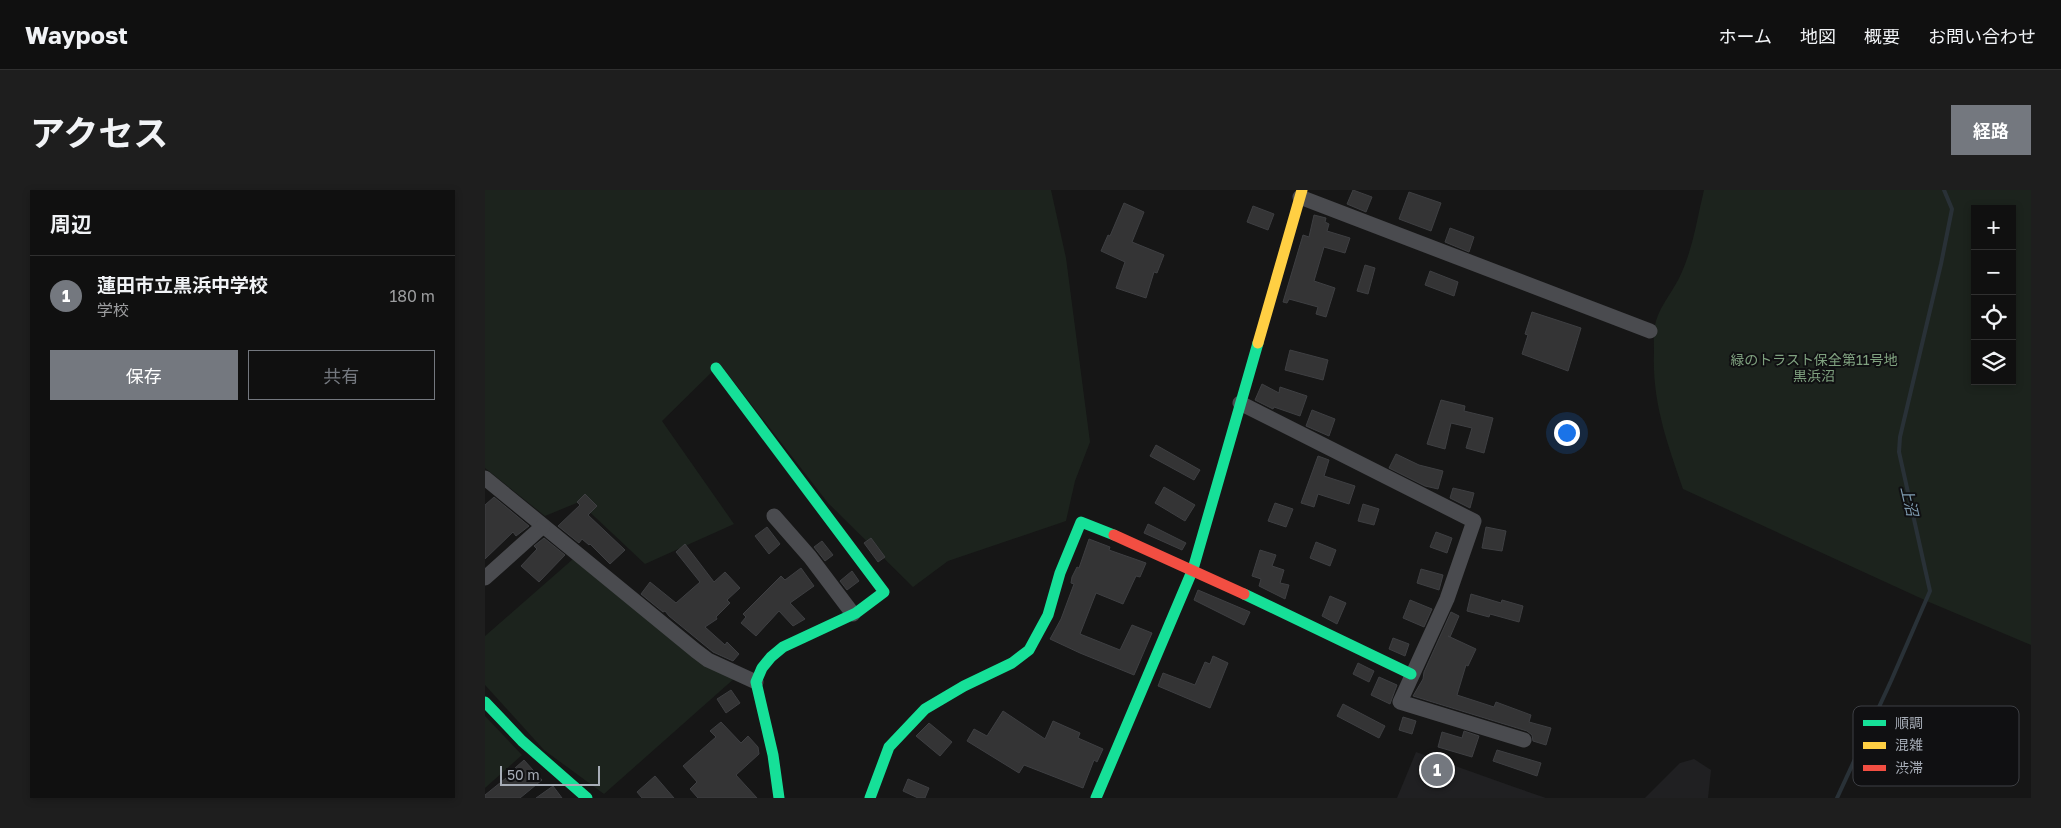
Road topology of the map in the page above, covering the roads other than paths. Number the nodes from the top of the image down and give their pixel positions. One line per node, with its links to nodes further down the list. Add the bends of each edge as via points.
1 (1301, 194): 2 (street); 4 (street)
2 (1650, 330)
3 (717, 368): 10 (street, via 884,592)
4 (1240, 403): 8 (street); 11 (street, via 1474,521 1447,599)
5 (485, 478): 7 (street)
6 (774, 516): 10 (street)
7 (543, 526): 9 (street); 12 (street, via 702,656)
8 (1193, 569): 11 (street); 17 (street, via 1081,522 1060,573 1048,615 1029,650 1012,663 925,709 889,746); 18 (street)
9 (485, 578)
10 (853, 614): 12 (street, via 789,643 759,673)
11 (1411, 674): 14 (street, via 1400,702)
12 (756, 682): 16 (street)
13 (485, 702): 15 (street, via 521,741)
14 (1525, 740)
15 (587, 798)
16 (779, 798)
17 (870, 798)
18 (1096, 798)

